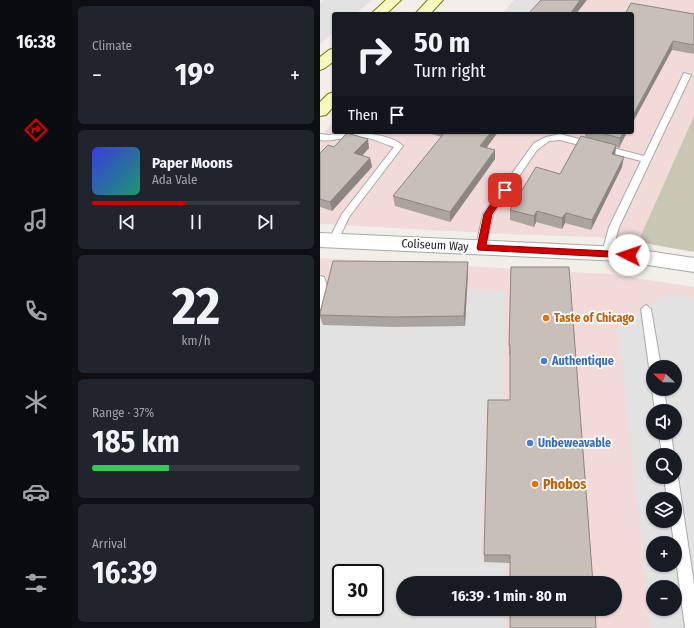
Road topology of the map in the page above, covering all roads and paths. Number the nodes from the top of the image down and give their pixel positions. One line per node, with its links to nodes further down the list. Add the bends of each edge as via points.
1 (394, 0): 3 (main road)
2 (436, 0): 4 (main road)
3 (380, 12)
4 (424, 12)
5 (332, 55): 6 (main road)
6 (320, 65)
7 (687, 75): 11 (lane)
8 (332, 99): 9 (main road)
9 (320, 111)
10 (320, 137): 12 (lane, via 328,140 356,134 399,146)
11 (647, 160): 13 (lane, via 560,137 542,140 488,214); 14 (lane, via 614,227)
12 (327, 240): 13 (street, Coliseum Way)
13 (481, 248): 14 (street, Coliseum Way)
14 (607, 253): 15 (street, Coliseum Way)
15 (694, 265)
16 (320, 280): 17 (lane)
17 (320, 305)
18 (646, 309): 19 (lane)
19 (654, 360)
20 (679, 528): 21 (lane)
21 (694, 628)

